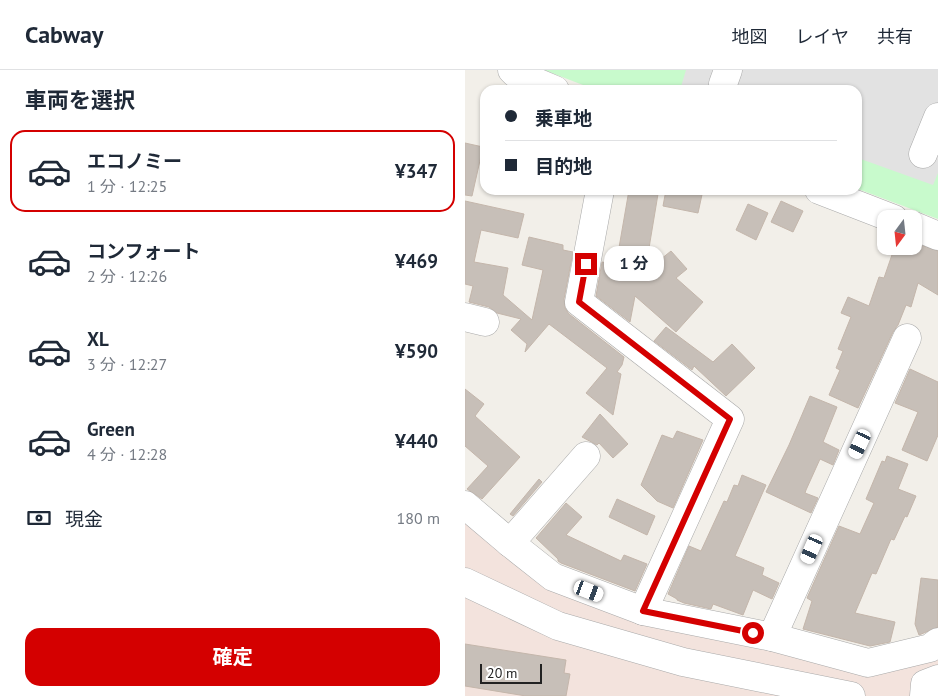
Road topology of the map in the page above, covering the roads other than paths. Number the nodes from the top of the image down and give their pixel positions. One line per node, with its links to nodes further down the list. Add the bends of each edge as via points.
1 (512, 70): 2 (street)
2 (543, 85)
3 (938, 117): 4 (street)
4 (923, 154)
5 (599, 195): 15 (street, via 579,302 730,419)
6 (832, 195): 7 (street)
7 (877, 212)
8 (923, 230): 9 (street)
9 (938, 236)
10 (907, 338): 16 (street)
11 (586, 456): 13 (street)
12 (465, 505): 13 (street)
13 (510, 543): 15 (street, via 553,577)
14 (465, 582): 19 (street, via 558,626 683,662)
15 (643, 611): 16 (street)
16 (772, 637): 17 (street, via 868,663 930,648)
17 (938, 642)
18 (938, 679): 20 (street, via 925,684)
19 (851, 696)
20 (924, 696)

